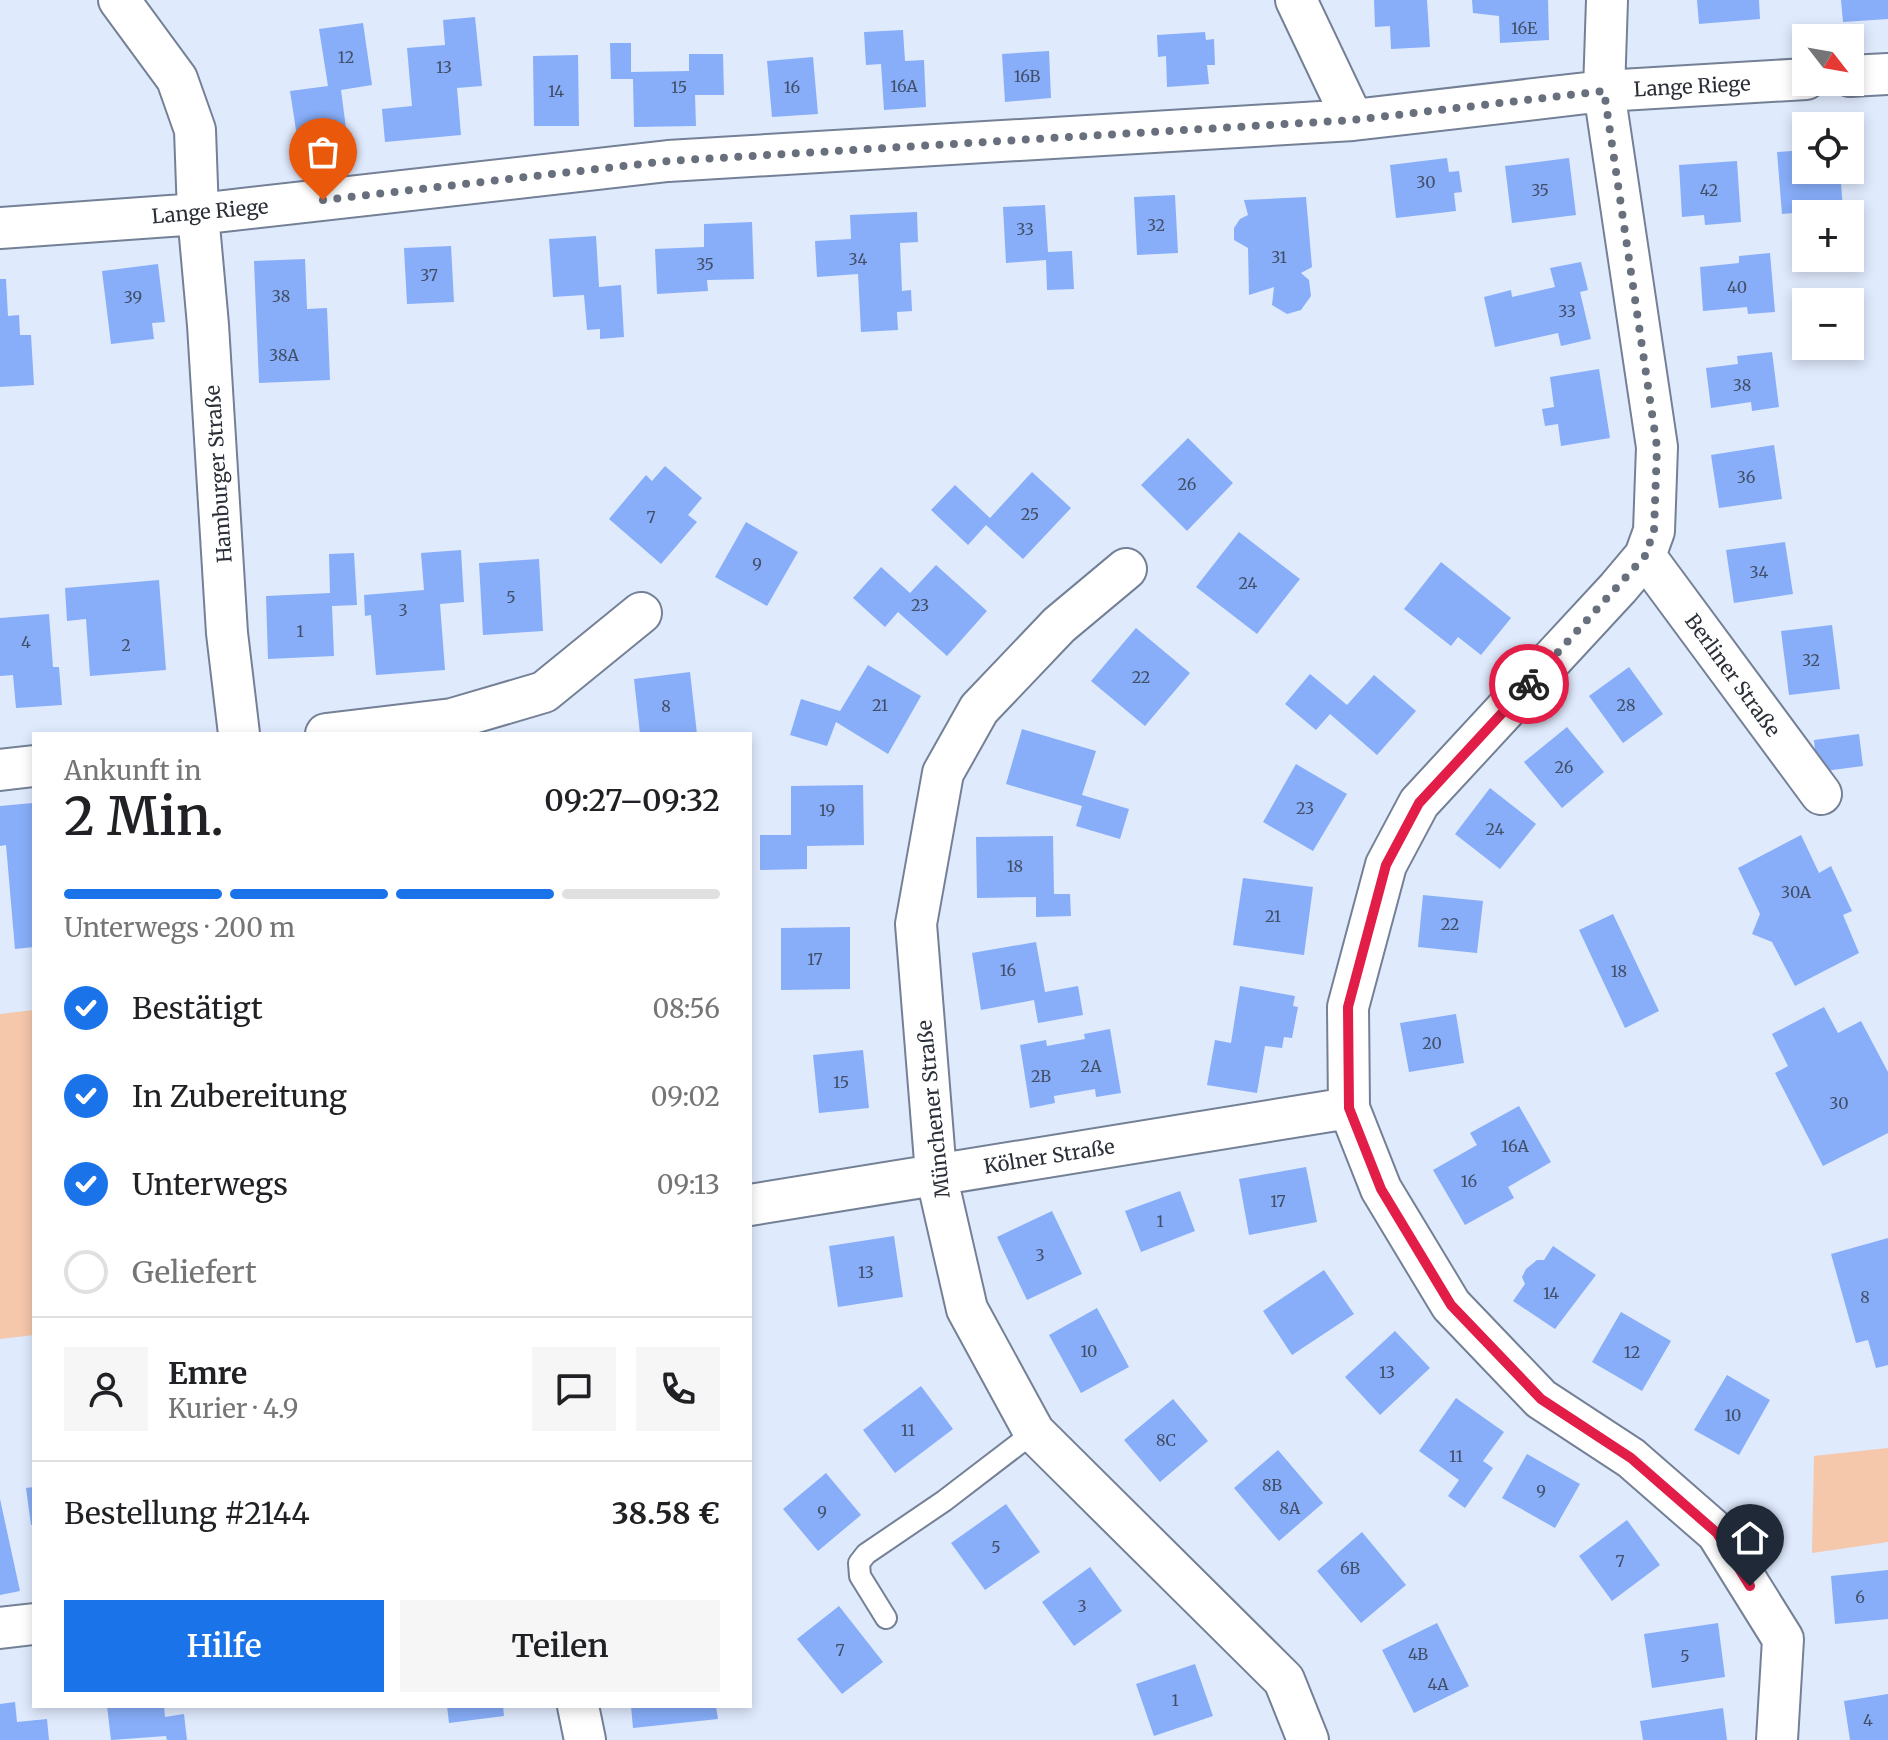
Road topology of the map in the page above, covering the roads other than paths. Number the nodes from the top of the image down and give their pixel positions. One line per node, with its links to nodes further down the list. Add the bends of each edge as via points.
1 (119, 0): 9 (street, Hamburger Straße, via 177,79 195,130)
2 (1296, 0): 8 (street)
3 (1607, 0): 7 (street)
4 (1888, 74): 5 (street)
5 (1864, 75)
6 (1792, 80): 7 (street, Lange Riege)
7 (1604, 91): 8 (street, Lange Riege); 11 (street, via 1657,447 1654,531)
8 (1353, 120): 9 (street, Lange Riege, via 668,161)
9 (198, 214): 10 (street, Lange Riege); 14 (street, Hamburger Straße)
10 (0, 228)
11 (1645, 556): 18 (street, Berliner Straße); 19 (street, via 1413,814 1386,865 1348,1007)
12 (1126, 569): 20 (street, Münchener Straße, via 1059,625 979,709 943,773 916,924)
13 (641, 613): 15 (street, via 544,692 452,719)
14 (239, 732)
15 (343, 732)
16 (32, 766): 17 (street)
17 (0, 770)
18 (1821, 794)
19 (1349, 1108): 20 (street, Kölner Straße); 29 (street, via 1381,1189 1451,1305 1541,1399 1631,1458 1717,1533 1783,1639)
20 (936, 1174): 21 (street, Kölner Straße); 22 (street, Münchener Straße, via 967,1309)
21 (752, 1205)
22 (1034, 1432): 23 (lane, via 866,1554 859,1563 860,1576); 28 (street, Münchener Straße, via 1284,1680)
23 (886, 1618)
24 (32, 1624): 25 (street)
25 (0, 1628)
26 (578, 1708): 27 (street)
27 (585, 1740)
28 (1308, 1740)
29 (1777, 1740)

